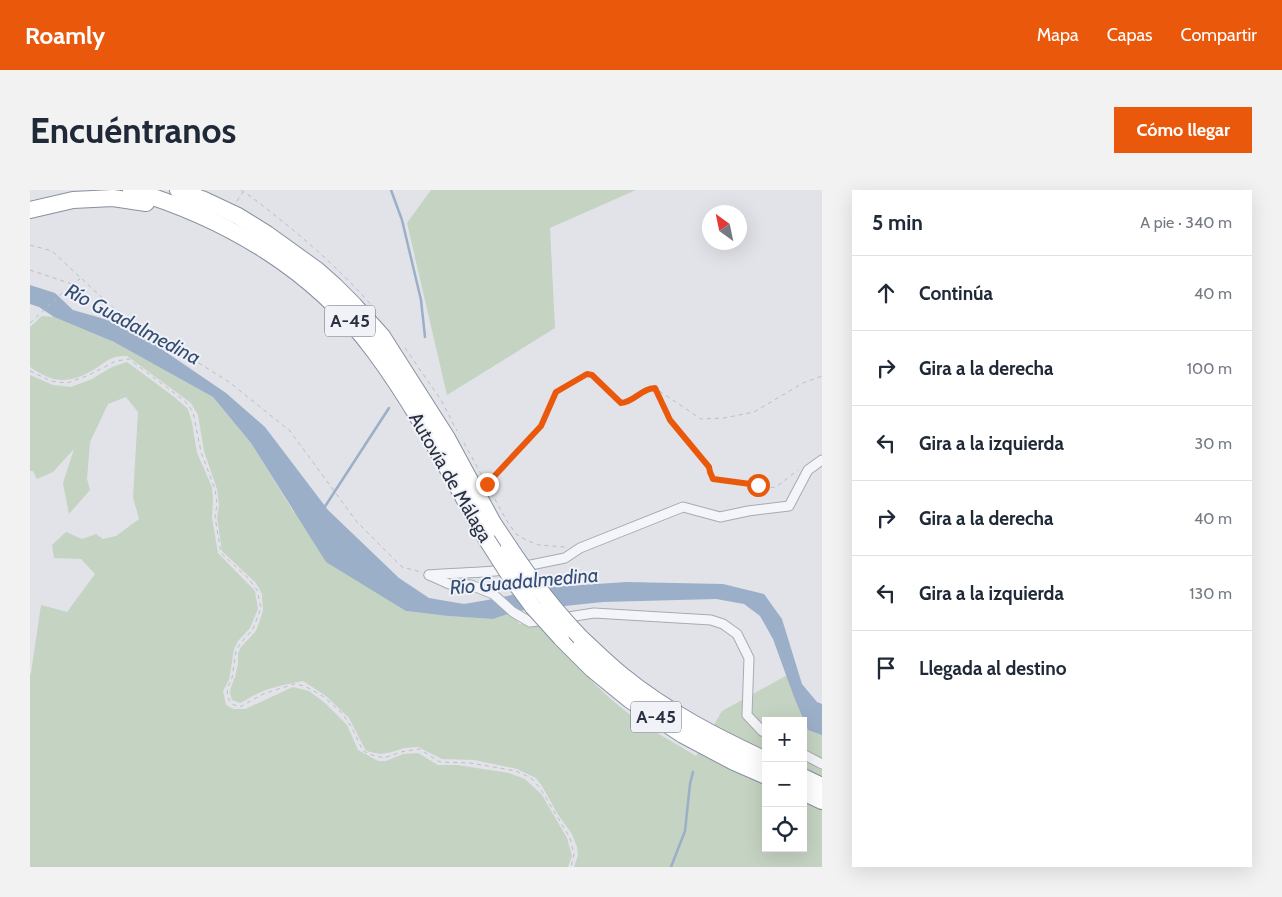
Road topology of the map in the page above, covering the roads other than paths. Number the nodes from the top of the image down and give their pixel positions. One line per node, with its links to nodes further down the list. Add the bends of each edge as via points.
1 (131, 190): 6 (highway, Autovía de Málaga / A-45, via 200,214)
2 (178, 190): 7 (highway, Autovía de Málaga / A-45, via 238,216)
3 (208, 190): 4 (highway)
4 (240, 195): 7 (highway, via 307,255)
5 (30, 210): 6 (highway, via 74,200 113,198 157,205)
6 (260, 247): 13 (highway, Autovía de Málaga / A-45, bridge, via 290,266 318,290 374,350 434,444 486,540 533,607 561,638 630,700 683,735)
7 (317, 270): 11 (highway, Autovía de Málaga / A-45, bridge, via 382,336 447,438 493,523 562,618 622,676 665,707 718,738)
8 (822, 460): 9 (street, via 808,470 789,506 748,510 720,517 683,507 580,548 565,558 496,571 429,575 449,584 471,585 493,594 530,622 594,613 711,620 723,624 737,634 749,658 747,715)
9 (762, 731)
10 (807, 756): 12 (street)
11 (762, 758)
12 (822, 764)
13 (762, 774)
14 (807, 779): 15 (highway)
15 (822, 786)
16 (807, 794): 17 (highway)
17 (822, 800)

